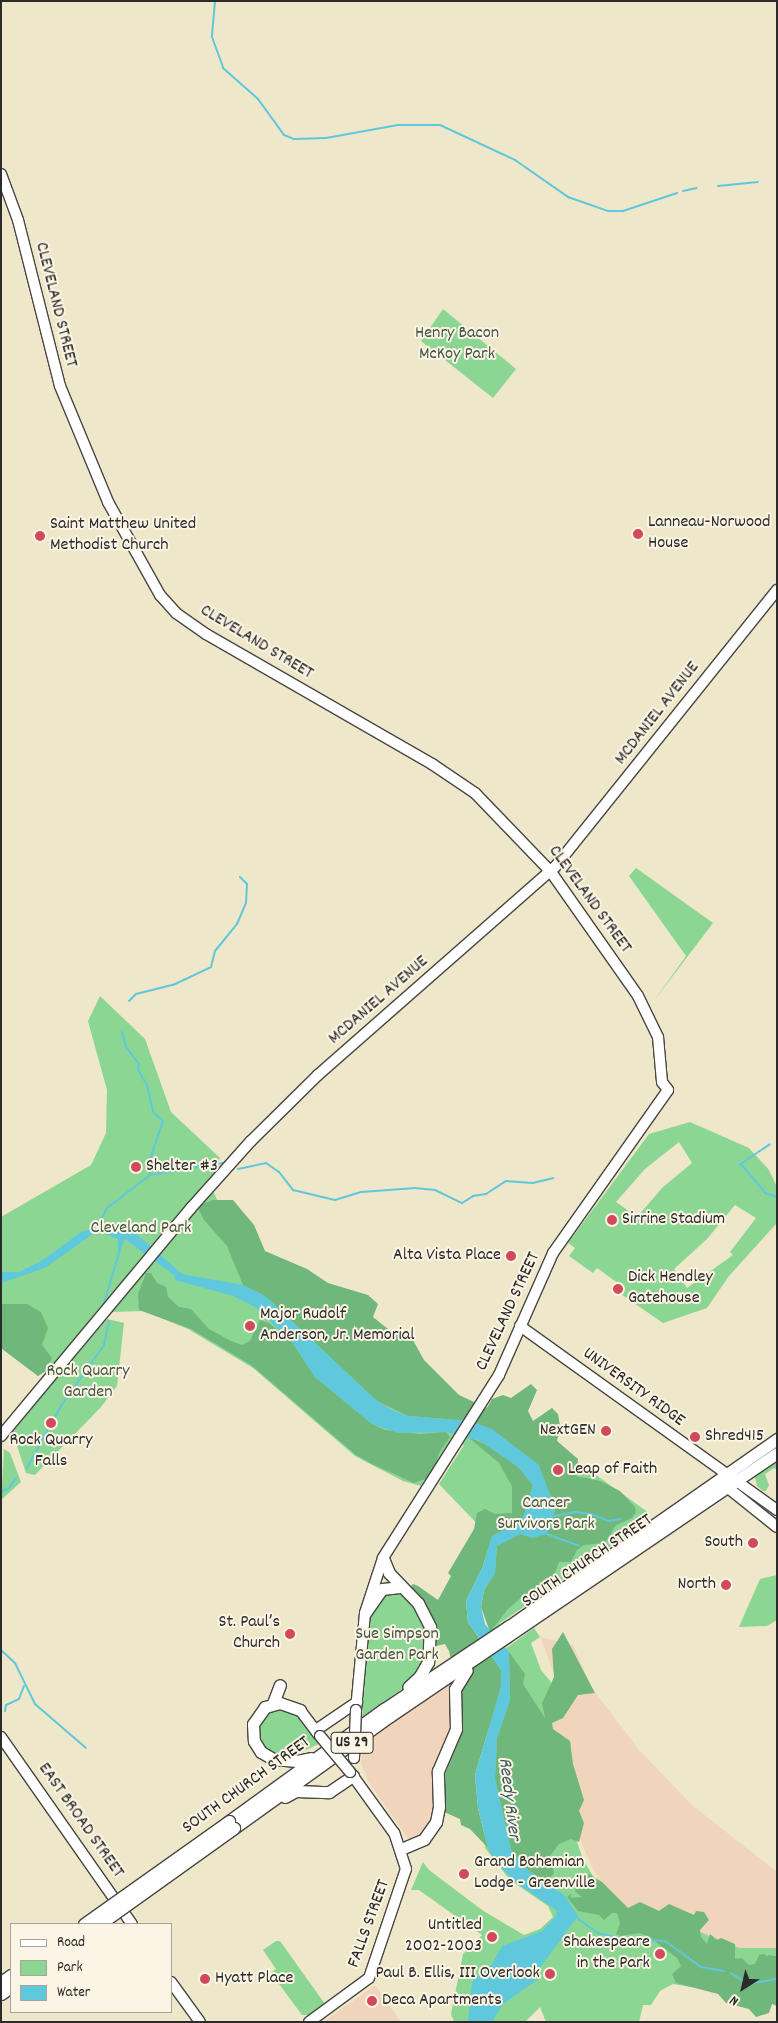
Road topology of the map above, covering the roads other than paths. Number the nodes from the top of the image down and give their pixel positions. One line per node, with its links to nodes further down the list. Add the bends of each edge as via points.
1 (1, 174): 3 (street, CLEVELAND STREET, via 18,220 60,386 108,502 160,595 176,613 206,634 465,786)
2 (777, 590): 3 (street, MCDANIEL AVENUE)
3 (550, 872): 4 (street, CLEVELAND STREET, via 648,1011 659,1045 662,1082 668,1090 553,1254); 5 (street, MCDANIEL AVENUE, via 318,1076 251,1141)
4 (520, 1326): 8 (street, UNIVERSITY RIDGE); 12 (street, CLEVELAND STREET, via 479,1408)
5 (1, 1436)
6 (777, 1439): 8 (main road, SOUTH CHURCH STREET / US 29)
7 (777, 1454): 9 (main road, SOUTH CHURCH STREET / US 29)
8 (721, 1476): 9 (street, UNIVERSITY RIDGE); 15 (main road, SOUTH CHURCH STREET / US 29)
9 (733, 1484): 10 (street, UNIVERSITY RIDGE); 11 (street, UNIVERSITY RIDGE); 15 (main road, SOUTH CHURCH STREET / US 29)
10 (777, 1510)
11 (777, 1527)
12 (383, 1558): 13 (main road); 14 (street, CLEVELAND STREET)
13 (400, 1587): 14 (main road, via 382,1589); 20 (main road, via 425,1613 431,1632 430,1650 420,1676)
14 (365, 1613): 19 (street, CLEVELAND STREET)
15 (511, 1630): 16 (main road, SOUTH CHURCH STREET / US 29)
16 (477, 1656): 20 (main road, SOUTH CHURCH STREET / US 29); 26 (main road, SOUTH CHURCH STREET / US 29); 28 (main road, via 455,1689 456,1729 438,1772 436,1822 424,1839)
17 (280, 1685): 18 (main road)
18 (273, 1703): 21 (main road); 24 (main road, via 260,1711 253,1724 257,1749 268,1758 282,1761)
19 (357, 1706): 22 (street); 25 (street, CLEVELAND STREET, bridge)
20 (384, 1709): 24 (main road, SOUTH CHURCH STREET / US 29)
21 (300, 1710): 22 (street)
22 (318, 1733): 25 (street, bridge)
23 (1, 1737): 31 (street, EAST BROAD STREET)
24 (318, 1756): 27 (main road, SOUTH CHURCH STREET / US 29)
25 (351, 1774): 26 (main road, via 329,1792 296,1791); 28 (street, via 380,1811)
26 (257, 1813): 27 (main road, SOUTH CHURCH STREET / US 29)
27 (232, 1825): 29 (main road, SOUTH CHURCH STREET / US 29, bridge); 30 (main road, SOUTH CHURCH STREET / US 29, bridge)
28 (401, 1849): 34 (street, FALLS STREET, via 406,1869 369,1978)
29 (85, 1923)
30 (101, 1923)
31 (131, 1923)
32 (172, 1983): 33 (street)
33 (200, 2022)
34 (309, 2022)

